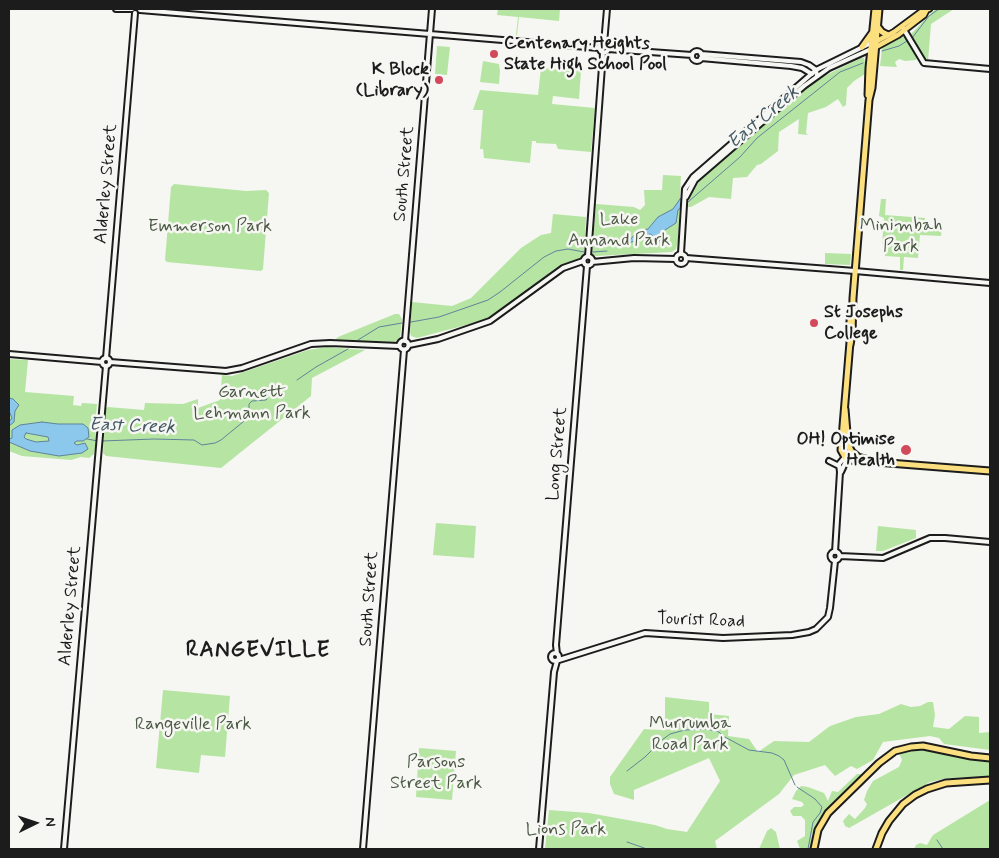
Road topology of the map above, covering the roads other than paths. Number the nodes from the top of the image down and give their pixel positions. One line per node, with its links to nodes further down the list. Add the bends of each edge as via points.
1 (116, 9): 7 (street)
2 (140, 9): 7 (street, via 138,13); 12 (street)
3 (432, 9): 12 (street, South Street)
4 (607, 9): 14 (street)
5 (874, 9): 11 (highway)
6 (879, 9): 9 (highway)
7 (133, 10): 44 (street, Alderley Street)
8 (927, 10): 10 (main road)
9 (878, 27): 13 (highway); 15 (highway)
10 (903, 28): 13 (main road); 15 (main road); 23 (street, via 924,63)
11 (872, 33): 15 (highway); 16 (highway)
12 (430, 34): 17 (street); 39 (street, South Street)
13 (888, 35): 15 (main road)
14 (604, 44): 17 (street); 18 (street)
15 (873, 45): 16 (street); 26 (street); 37 (highway)
16 (862, 47): 24 (street)
17 (599, 48): 19 (street)
18 (608, 49): 19 (street); 20 (street)
19 (603, 53): 31 (street)
20 (692, 55): 21 (street, via 696,51); 21 (street, via 695,60)
21 (701, 56): 22 (street); 24 (street, via 801,62)
22 (802, 68): 25 (street); 27 (street, via 804,76)
23 (990, 69)
24 (816, 70): 25 (street); 26 (street)
25 (811, 74): 26 (street); 27 (street)
26 (817, 76): 28 (street)
27 (800, 83): 28 (street)
28 (781, 103): 29 (street, via 695,180); 29 (street, via 693,177 686,188)
29 (685, 199): 30 (street)
30 (681, 253): 32 (street); 33 (street)
31 (588, 256): 34 (street); 35 (street)
32 (686, 258): 33 (street, via 681,264); 37 (street)
33 (676, 259): 35 (street)
34 (583, 261): 36 (street); 40 (street, via 564,268 490,321)
35 (592, 262): 36 (street)
36 (587, 266): 61 (street, Long Street)
37 (855, 271): 38 (street); 48 (highway)
38 (990, 283)
39 (405, 341): 40 (street); 41 (street)
40 (409, 345): 42 (street)
41 (399, 346): 42 (street); 46 (street, via 311,344 226,371)
42 (404, 350): 65 (street, South Street)
43 (9, 354): 45 (street)
44 (106, 358): 45 (street); 46 (street)
45 (102, 362): 47 (street)
46 (110, 362): 47 (street)
47 (106, 366): 64 (street, Alderley Street)
48 (845, 408): 49 (highway); 51 (highway, via 841,448)
49 (847, 432): 50 (highway, via 848,446); 51 (street, via 844,446)
50 (856, 456): 51 (street); 53 (highway)
51 (847, 457): 53 (highway, via 858,462); 54 (street); 56 (street)
52 (829, 461): 54 (street)
53 (876, 462): 55 (highway)
54 (839, 466): 56 (street)
55 (989, 471)
56 (840, 472): 58 (street)
57 (990, 542): 59 (street, via 930,538 877,559)
58 (835, 552): 59 (street); 60 (street, via 831,557)
59 (840, 556): 60 (street)
60 (835, 561): 61 (street, Tourist Road, via 828,617 816,629 802,634 723,638 646,633)
61 (557, 658): 66 (street)
62 (990, 758): 67 (highway, via 923,746 895,751 828,814 818,830)
63 (990, 780): 68 (highway, via 946,782 915,795 889,821)
64 (64, 849)
65 (363, 849)
66 (539, 849)
67 (814, 849)
68 (876, 849)

